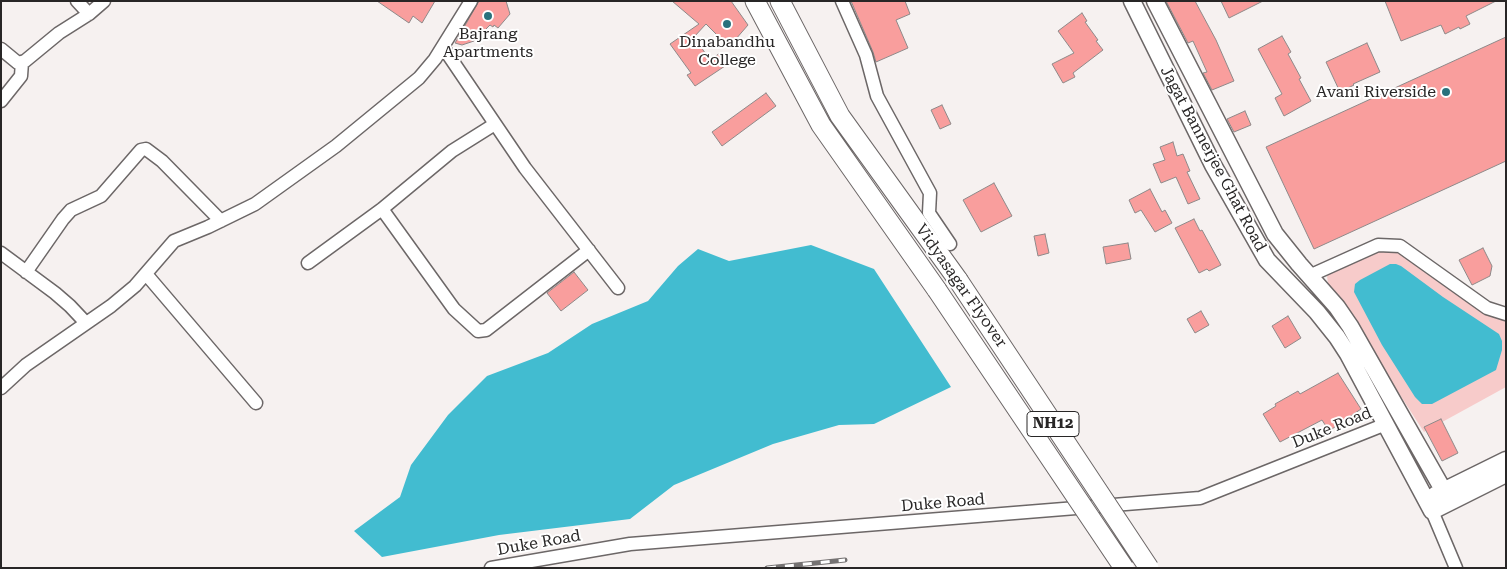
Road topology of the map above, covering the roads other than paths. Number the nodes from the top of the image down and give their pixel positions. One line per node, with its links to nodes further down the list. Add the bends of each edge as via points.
1 (77, 1): 9 (street)
2 (104, 1): 9 (street)
3 (470, 1): 10 (street)
4 (755, 1): 35 (highway, Vidyasagar Flyover / NH12, bridge, via 821,125 937,290)
5 (780, 1): 36 (highway, Vidyasagar Flyover / NH12, bridge, via 840,116 958,280)
6 (842, 1): 17 (street, via 866,56 878,96 930,193 929,213)
7 (1132, 1): 29 (main road, Jagat Bannerjee Ghat Road, via 1214,165 1267,260 1337,337)
8 (1155, 1): 23 (main road, Jagat Bannerjee Ghat Road, via 1275,234)
9 (89, 14): 12 (street)
10 (443, 47): 14 (street); 16 (street, via 419,78 336,146 255,204)
11 (1, 49): 12 (street, via 18,63)
12 (22, 62): 13 (street, via 21,76)
13 (1, 101)
14 (495, 124): 15 (street, via 452,151); 18 (street)
15 (382, 209): 18 (street, via 454,309 478,331 486,330); 20 (street)
16 (221, 221): 21 (street, via 162,161 146,149 141,150 101,196 71,210); 22 (street, via 174,241)
17 (950, 244)
18 (589, 250): 24 (street)
19 (1, 253): 21 (street)
20 (308, 263)
21 (26, 272): 26 (street, via 55,293)
22 (146, 274): 26 (street, via 111,306); 28 (street)
23 (1309, 276): 25 (street, via 1378,245 1400,246 1487,308); 32 (main road, Jagat Bannerjee Ghat Road, via 1350,326)
24 (618, 288)
25 (1506, 314)
26 (86, 323): 27 (street)
27 (1, 388)
28 (256, 403)
29 (1386, 424): 33 (main road, Jagat Bannerjee Ghat Road); 34 (street, Duke Road, via 1200,498 630,544)
30 (1506, 460): 32 (main road)
31 (1506, 474): 32 (main road)
32 (1448, 496): 33 (main road)
33 (1429, 505): 37 (street)
34 (491, 568)
35 (1124, 568)
36 (1149, 568)
37 (1456, 568)

